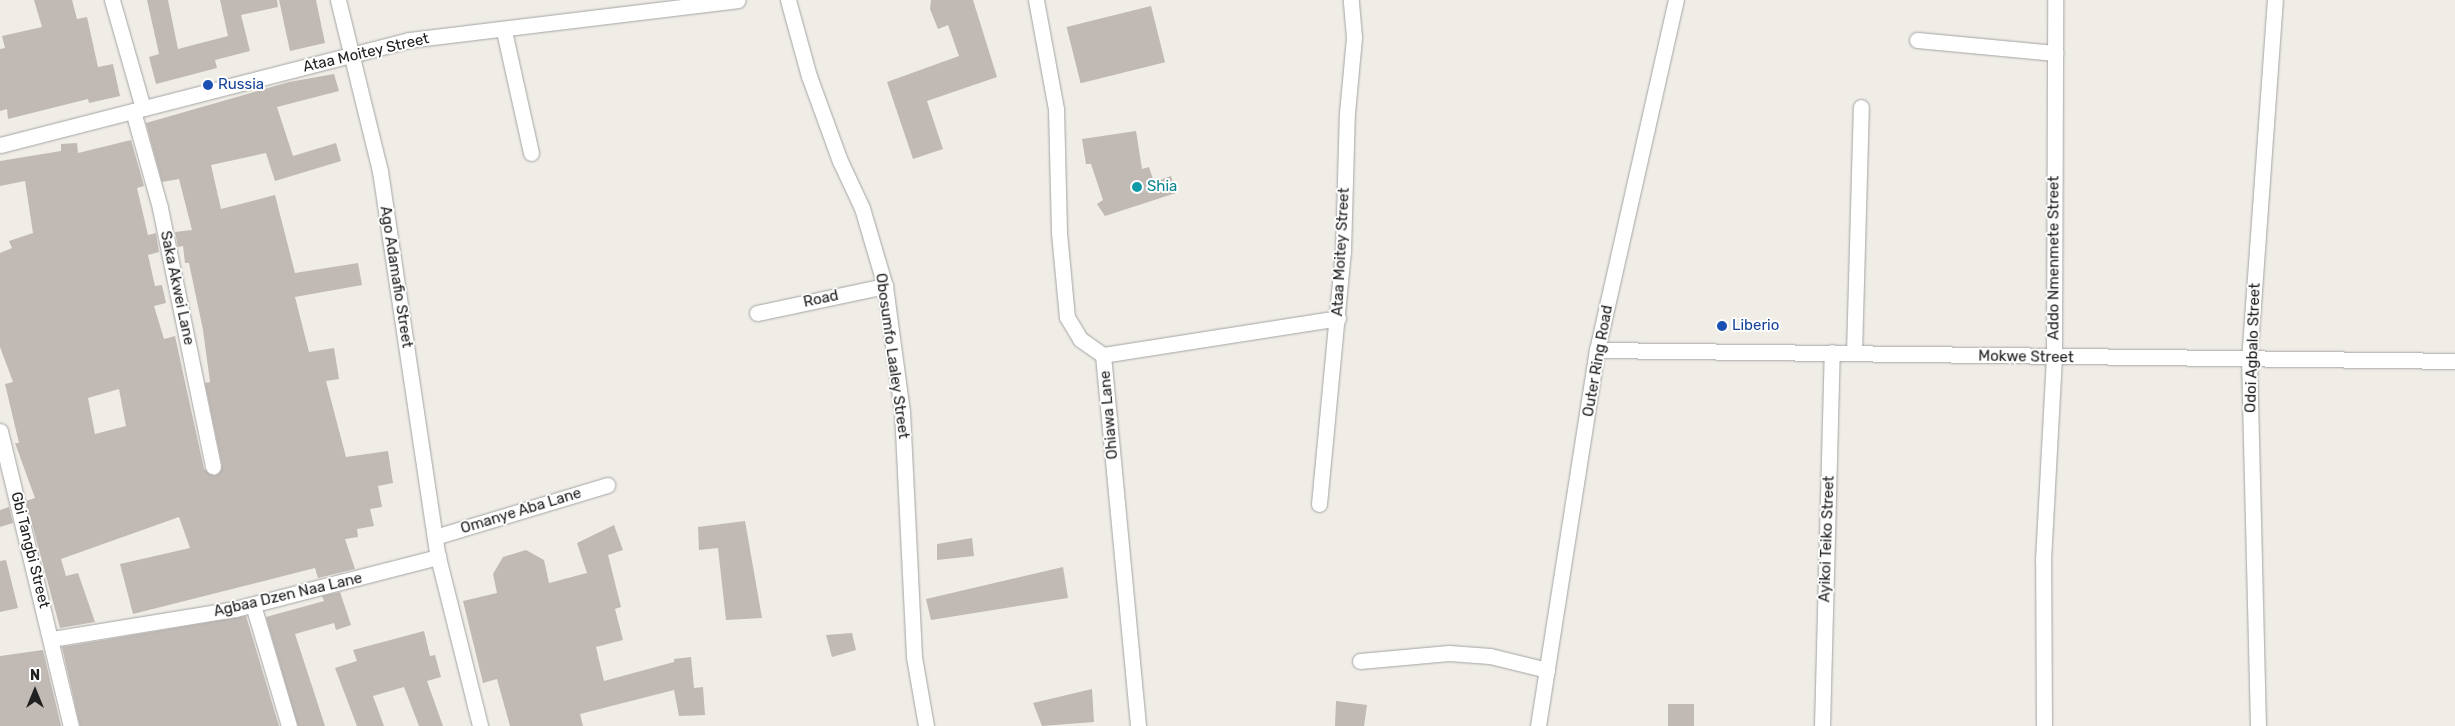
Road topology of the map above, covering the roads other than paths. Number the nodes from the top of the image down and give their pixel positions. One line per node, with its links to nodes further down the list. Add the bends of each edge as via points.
1 (112, 0): 15 (street, Saka Akwei Lane)
2 (338, 0): 13 (street, Ago Adamafio Street)
3 (738, 0): 10 (street, Ataa Moitey Street)
4 (788, 0): 18 (street, Obosumfo Laaley Street, via 809,76 840,162 862,208)
5 (1036, 0): 24 (street, Ohiawa Lane, via 1056,109 1060,233 1068,316 1080,339)
6 (1351, 0): 20 (street, Ataa Moitey Street, via 1354,37)
7 (1676, 0): 21 (street, Outer Ring Road)
8 (2055, 0): 12 (street, Addo Nmenmete Street)
9 (2275, 0): 26 (street, Odoi Agbalo Street)
10 (504, 31): 13 (street, Ataa Moitey Street, via 409,40); 17 (street)
11 (1917, 40): 12 (street)
12 (2055, 53): 25 (street, Addo Nmenmete Street)
13 (352, 54): 15 (street, Ataa Moitey Street); 32 (street, Ago Adamafio Street, via 380,171)
14 (1861, 107): 23 (street)
15 (138, 109): 16 (street, Ataa Moitey Street); 29 (street, Saka Akwei Lane)
16 (0, 145)
17 (531, 153)
18 (885, 286): 19 (street, Road); 41 (street, Obosumfo Laaley Street, via 902,411 914,657)
19 (757, 313)
20 (1338, 318): 24 (street); 31 (street, Ataa Moitey Street)
21 (1597, 350): 22 (street, Mokwe Street); 37 (street, Outer Ring Road)
22 (1832, 352): 23 (street, Mokwe Street); 44 (street, Ayikoi Teiko Street)
23 (1854, 353): 25 (street, Mokwe Street)
24 (1104, 356): 42 (street, Ohiawa Lane)
25 (2054, 358): 26 (street, Mokwe Street); 45 (street, Addo Nmenmete Street, via 2043,560)
26 (2249, 361): 27 (street, Mokwe Street); 46 (street, Odoi Agbalo Street)
27 (2455, 361)
28 (0, 431): 35 (street, Gbi Tangbi Street)
29 (212, 467)
30 (607, 485): 32 (street, Omanye Aba Lane)
31 (1319, 504)
32 (435, 537): 33 (street, Ago Adamafio Street)
33 (438, 557): 34 (street, Agbaa Dzen Naa Lane); 40 (street)
34 (253, 605): 35 (street, Agbaa Dzen Naa Lane); 39 (street)
35 (52, 639): 38 (street)
36 (1360, 661): 37 (street, via 1449,653 1483,655)
37 (1547, 670): 43 (street, Outer Ring Road)
38 (71, 726)
39 (289, 726)
40 (480, 726)
41 (926, 726)
42 (1138, 726)
43 (1538, 726)
44 (1822, 726)
45 (2044, 726)
46 (2258, 726)

